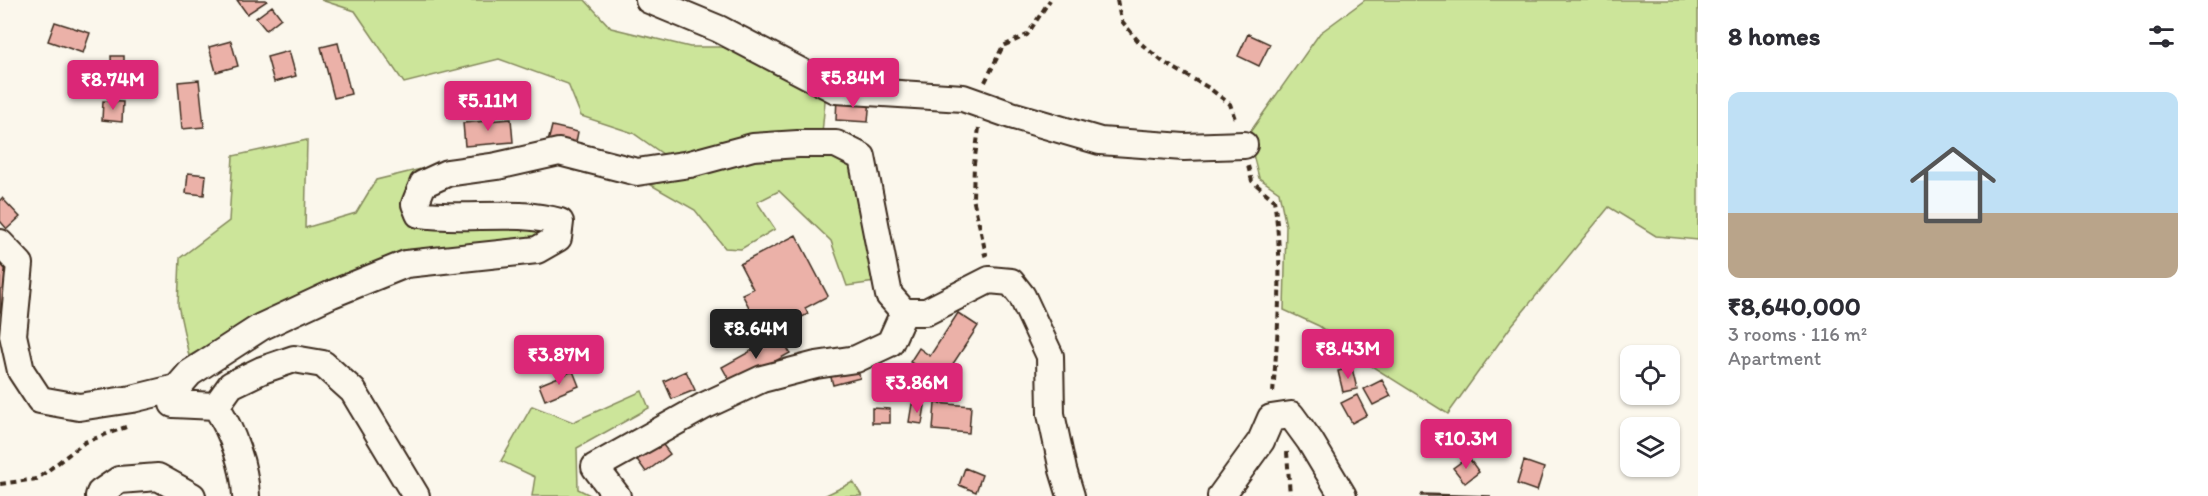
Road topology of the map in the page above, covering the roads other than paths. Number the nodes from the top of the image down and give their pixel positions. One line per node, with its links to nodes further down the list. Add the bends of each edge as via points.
1 (649, 0): 2 (street, via 719,29 836,90 963,98 1100,141 1184,147)
2 (1244, 145)
3 (0, 243): 5 (street, via 20,264 13,335 21,371 40,400 79,407)
4 (904, 312): 5 (street, via 889,295 862,157 836,144 753,147 690,164 637,172 560,152 447,173 423,184 416,204 419,214 445,218 485,214 541,217 560,222 558,238 537,250 406,264 261,327 190,373); 11 (street, via 890,343 856,359 816,364 762,379 704,406 595,467); 12 (street, via 926,312 989,280 1011,282 1022,296 1050,357 1051,414)
5 (177, 388): 6 (street, via 173,404)
6 (216, 406): 9 (street, via 245,479); 10 (street, via 231,385 262,370 294,359 323,364 352,391)
7 (99, 496): 8 (street, via 119,480 158,477)
8 (192, 496)
9 (246, 496)
10 (416, 496)
11 (617, 496)
12 (1071, 496)
13 (1221, 496): 14 (street, via 1261,441 1271,418 1291,415)
14 (1342, 496)

